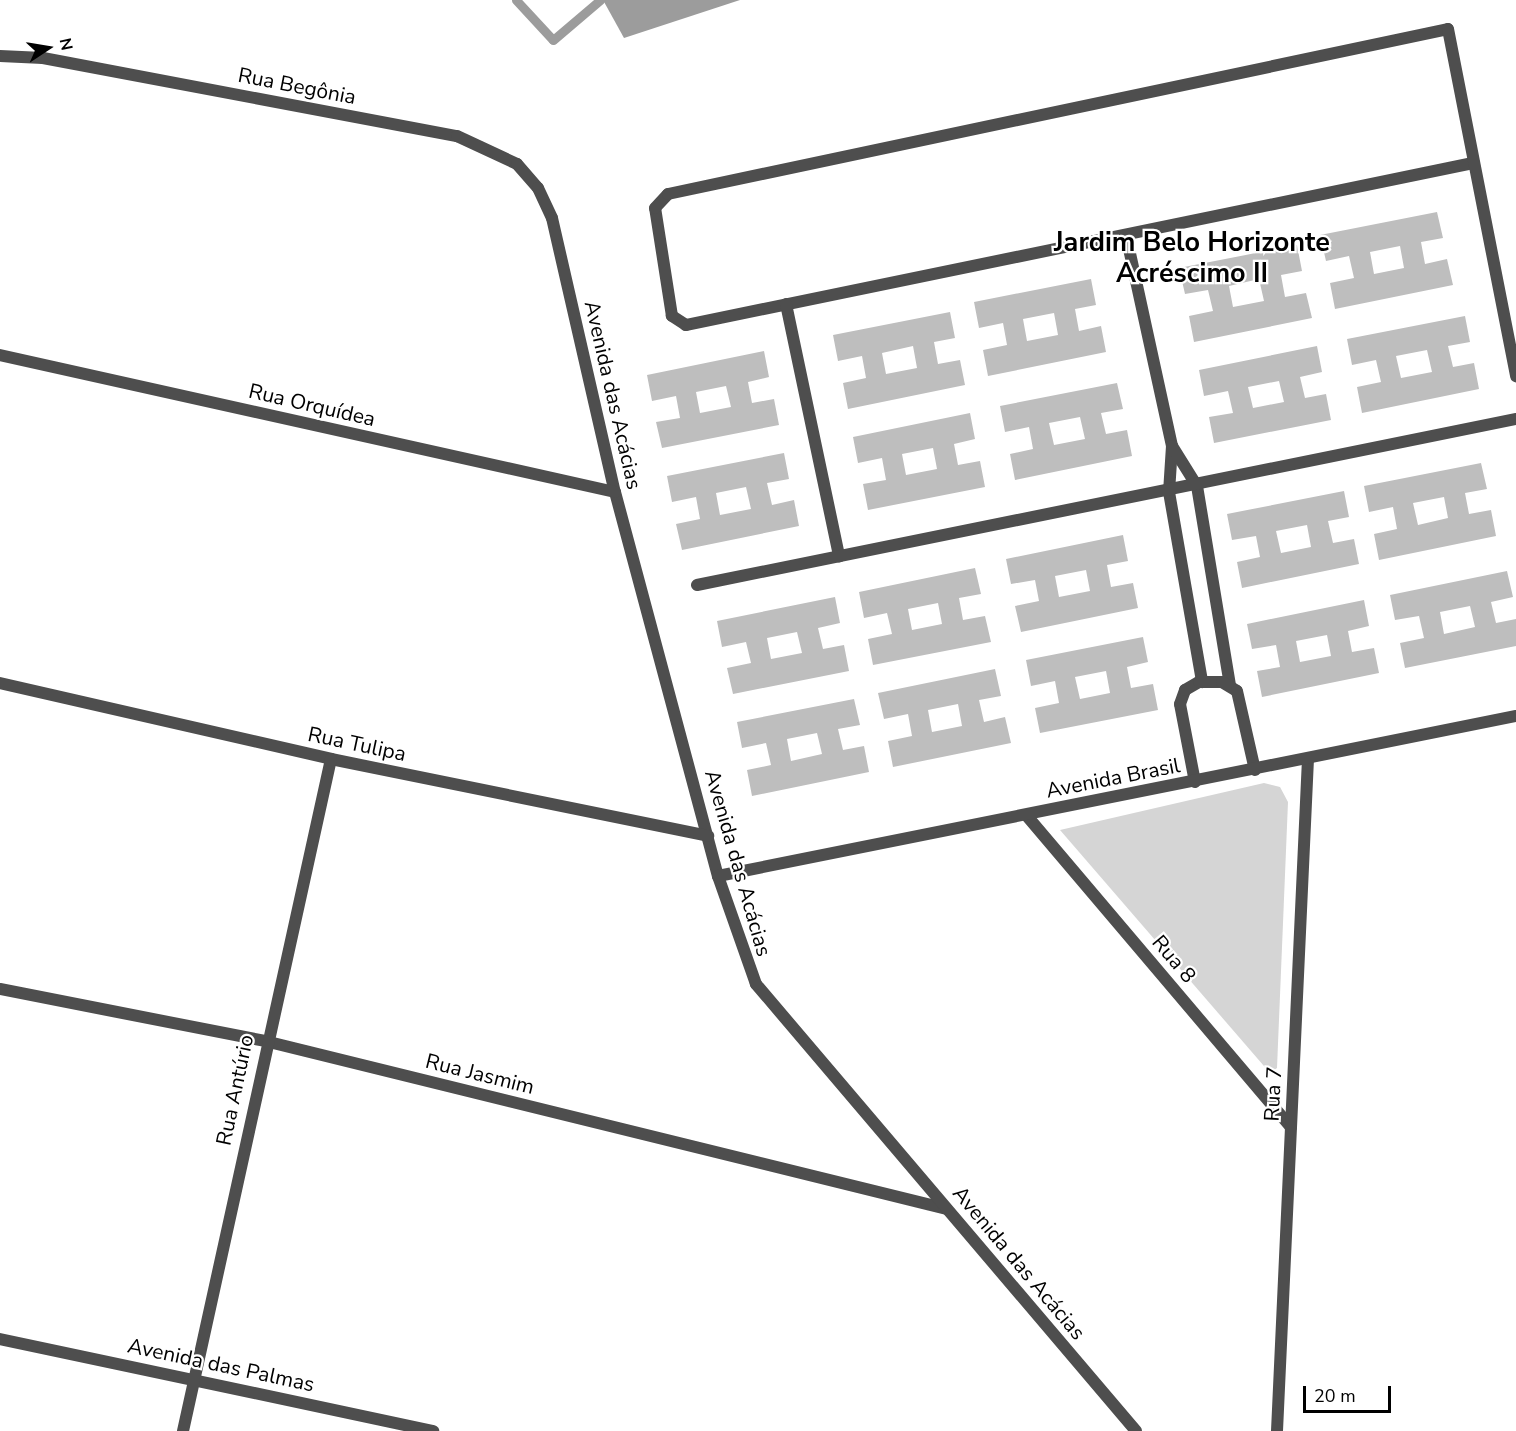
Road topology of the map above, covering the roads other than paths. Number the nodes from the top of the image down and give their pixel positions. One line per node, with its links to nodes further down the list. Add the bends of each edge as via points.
1 (0, 56): 3 (street, Rua Begônia, via 43,58 457,136 518,164 538,188)
2 (1473, 163): 4 (street); 5 (street, via 1448,29 658,200 676,321 686,325); 7 (street)
3 (552, 219): 11 (street, Avenida das Acácias)
4 (1126, 235): 5 (street); 9 (street)
5 (786, 304): 13 (street)
6 (0, 355): 11 (street, Rua Orquídea)
7 (1516, 376)
8 (1516, 419): 10 (street)
9 (1172, 446): 10 (street); 12 (street)
10 (1197, 486): 12 (street); 17 (street)
11 (615, 492): 24 (street, Avenida das Acácias)
12 (1169, 492): 13 (street); 15 (street)
13 (840, 556): 14 (street)
14 (697, 585)
15 (1202, 682): 17 (street); 22 (street, via 1185,690 1180,704)
16 (0, 683): 19 (street, Rua Tulipa)
17 (1230, 685): 21 (street, via 1240,697)
18 (1516, 716): 20 (street, Avenida Brasil)
19 (331, 759): 24 (street, Rua Tulipa); 27 (street, Rua Antúrio)
20 (1308, 759): 21 (street, Avenida Brasil); 28 (street, Rua 7)
21 (1256, 770): 22 (street, Avenida Brasil)
22 (1195, 782): 23 (street, Avenida Brasil)
23 (1028, 816): 25 (street, Avenida Brasil); 28 (street, Rua 8)
24 (708, 836): 25 (street, Avenida das Acácias)
25 (718, 876): 29 (street, Avenida das Acácias, via 756,984)
26 (0, 989): 27 (street, Rua Jasmim)
27 (266, 1041): 29 (street, Rua Jasmim); 31 (street, Rua Antúrio)
28 (1291, 1127): 35 (street, Rua 7)
29 (947, 1209): 34 (street, Avenida das Acácias)
30 (0, 1338): 31 (street, Avenida das Palmas)
31 (195, 1379): 32 (street, Rua Antúrio); 33 (street, Avenida das Palmas)
32 (183, 1431)
33 (434, 1431)
34 (1136, 1431)
35 (1277, 1431)

